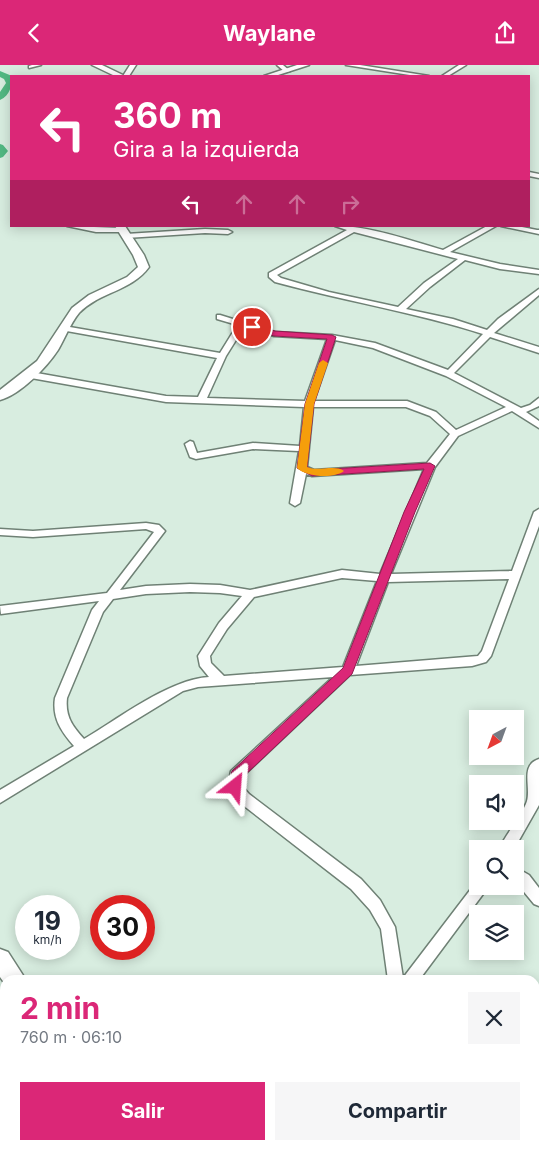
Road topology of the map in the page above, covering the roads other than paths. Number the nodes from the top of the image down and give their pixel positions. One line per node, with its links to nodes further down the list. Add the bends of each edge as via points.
1 (38, 65): 7 (street)
2 (96, 65): 9 (street)
3 (280, 65): 8 (street)
4 (305, 65): 8 (street)
5 (348, 65): 11 (street)
6 (463, 65): 12 (street)
7 (31, 67)
8 (287, 71): 10 (street)
9 (119, 75)
10 (272, 75)
11 (419, 75)
12 (447, 75)
13 (74, 227): 19 (street)
14 (342, 227): 18 (street)
15 (380, 227): 22 (street)
16 (491, 227): 23 (street)
17 (510, 227): 21 (street)
18 (352, 230): 22 (street); 27 (street, via 272,275 278,280 328,294)
19 (122, 231): 20 (street); 30 (street, via 138,250 144,267 139,275 106,290 76,310)
20 (228, 232)
21 (537, 232)
22 (367, 233): 23 (street)
23 (442, 253): 24 (street)
24 (462, 259): 25 (street); 27 (street)
25 (539, 272)
26 (539, 291): 31 (street)
27 (400, 309): 31 (street)
28 (220, 317): 29 (street)
29 (238, 322): 32 (street, via 274,334); 34 (street, via 237,332)
30 (64, 328): 34 (street); 36 (street, via 51,351)
31 (488, 333): 33 (street); 35 (street)
32 (332, 337): 35 (street, via 375,346); 39 (street)
33 (539, 350)
34 (222, 356): 38 (street)
35 (449, 374): 41 (street)
36 (31, 375): 37 (street); 38 (street, via 166,399)
37 (0, 396)
38 (201, 401): 39 (street)
39 (309, 404): 43 (street, via 407,403 433,414); 45 (street)
40 (537, 405): 41 (street)
41 (517, 409): 42 (street); 43 (street)
42 (539, 425)
43 (455, 434): 46 (street)
44 (190, 444): 45 (street, via 196,457 253,446)
45 (303, 449): 47 (street)
46 (430, 466): 47 (street, via 312,473); 52 (street)
47 (302, 468): 48 (street)
48 (295, 503)
49 (539, 512): 51 (street)
50 (0, 532): 54 (street, via 33,534 155,527 160,531 158,535)
51 (515, 575): 52 (street); 56 (street, via 482,659)
52 (384, 578): 53 (street, via 342,574); 56 (street)
53 (250, 594): 54 (street, via 190,588); 57 (street, via 223,626 204,656 206,666)
54 (110, 596): 55 (street); 58 (street, via 98,610 59,708 66,728)
55 (1, 610)
56 (348, 670): 57 (street); 67 (street, via 236,775 235,787 244,798 356,884 375,905 388,927)
57 (220, 679): 58 (street, via 179,689)
58 (83, 747): 60 (street)
59 (539, 764): 61 (street, via 534,770 534,802)
60 (0, 797)
61 (511, 840)
62 (524, 879): 64 (street)
63 (475, 895): 68 (street)
64 (539, 899)
65 (0, 959): 66 (street)
66 (11, 975)
67 (395, 975)
68 (414, 975)

